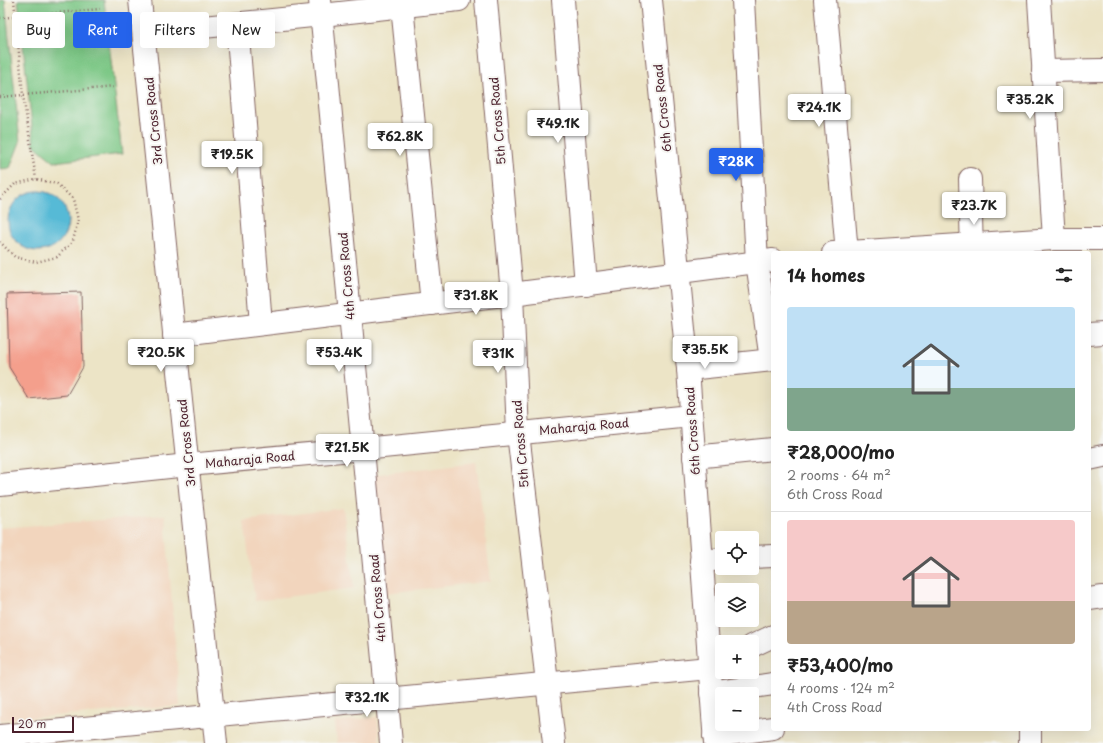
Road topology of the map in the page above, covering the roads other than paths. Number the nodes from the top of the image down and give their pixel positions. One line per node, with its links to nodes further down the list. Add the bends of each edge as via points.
1 (140, 0): 11 (street, 3rd Cross Road)
2 (459, 0): 9 (street)
3 (486, 0): 26 (street, 5th Cross Road)
4 (563, 0): 25 (street)
5 (652, 0): 24 (street, 6th Cross Road)
6 (743, 0): 23 (street)
7 (825, 0): 21 (street)
8 (1039, 0): 16 (street)
9 (402, 6): 10 (street); 27 (street)
10 (321, 8): 12 (street); 28 (street, 4th Cross Road)
11 (141, 12)
12 (275, 17)
13 (145, 48): 32 (street, 3rd Cross Road)
14 (239, 48): 29 (street)
15 (1103, 70): 16 (street)
16 (1043, 71): 18 (street)
17 (970, 179): 20 (street)
18 (1054, 239): 19 (street); 20 (street)
19 (1103, 239)
20 (972, 248): 22 (street)
21 (842, 251)
22 (874, 251)
23 (765, 261): 24 (street); 33 (street)
24 (678, 272): 25 (street); 35 (street, 6th Cross Road)
25 (586, 285): 26 (street)
26 (512, 294): 27 (street); 37 (street, 5th Cross Road)
27 (432, 304): 28 (street)
28 (350, 313): 29 (street); 38 (street, 4th Cross Road)
29 (261, 324): 32 (street)
30 (1103, 333): 31 (street)
31 (1091, 334)
32 (174, 335): 43 (street, 3rd Cross Road)
33 (771, 346)
34 (771, 360): 35 (street)
35 (688, 369): 36 (street, 6th Cross Road)
36 (691, 416): 37 (street, Maharaja Road); 41 (street, 6th Cross Road)
37 (518, 433): 38 (street, Maharaja Road); 55 (street, 5th Cross Road)
38 (363, 449): 43 (street, Maharaja Road); 58 (street, 4th Cross Road)
39 (771, 449): 41 (street)
40 (1103, 456): 42 (street)
41 (694, 457): 47 (street, 6th Cross Road)
42 (1091, 459)
43 (188, 465): 44 (street, Maharaja Road); 59 (street, 3rd Cross Road)
44 (0, 485)
45 (771, 556): 46 (street)
46 (759, 557)
47 (712, 560): 51 (street, 6th Cross Road)
48 (1103, 597): 49 (street)
49 (1091, 599)
50 (771, 637): 52 (street)
51 (715, 639)
52 (759, 643)
53 (715, 665): 55 (street)
54 (715, 671): 57 (street, 6th Cross Road)
55 (547, 684): 58 (street); 66 (street, 5th Cross Road)
56 (771, 684): 57 (street)
57 (711, 693): 63 (street, 6th Cross Road)
58 (387, 699): 59 (street); 65 (street, 4th Cross Road)
59 (214, 716): 62 (street); 64 (street, 3rd Cross Road)
60 (771, 728): 63 (street)
61 (1030, 731): 67 (street)
62 (0, 736)
63 (715, 739)
64 (216, 743)
65 (391, 743)
66 (554, 743)
67 (1030, 743)

